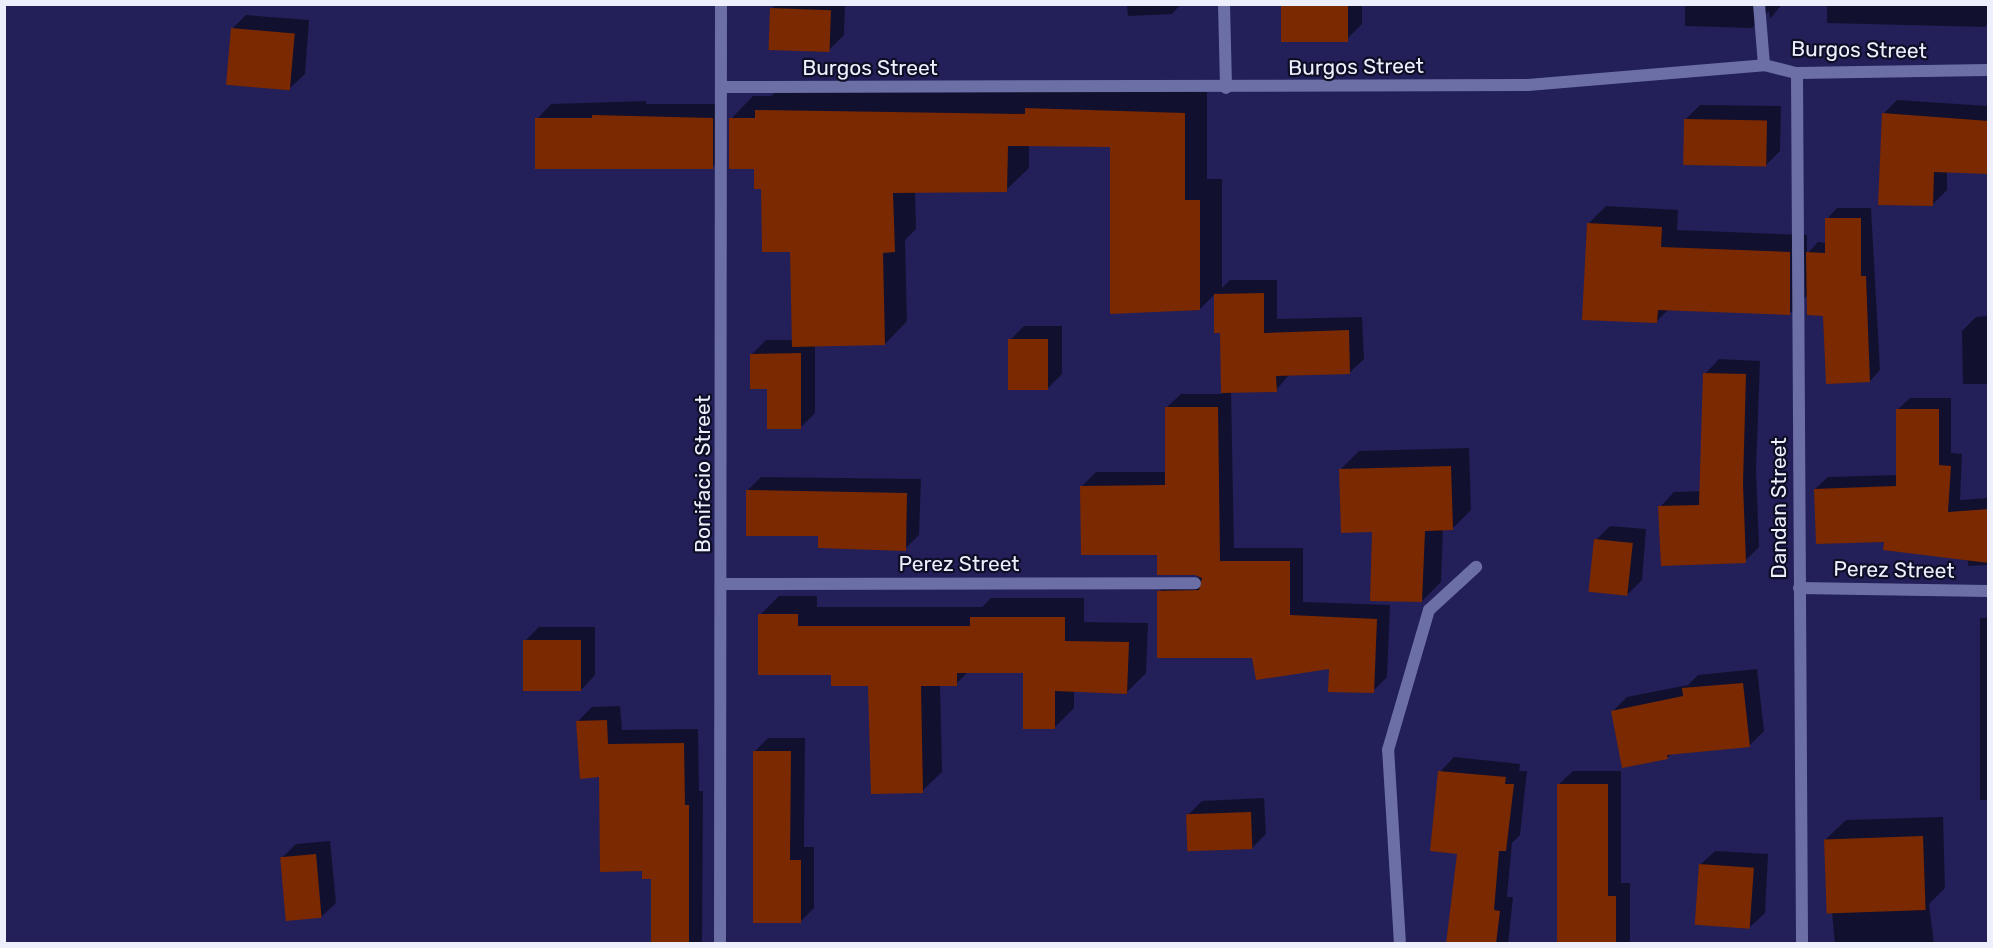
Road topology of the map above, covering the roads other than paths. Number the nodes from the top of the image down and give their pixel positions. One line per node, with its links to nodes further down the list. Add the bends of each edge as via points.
1 (721, 4): 7 (street, Bonifacio Street)
2 (1224, 4): 8 (street)
3 (1758, 4): 4 (street)
4 (1764, 65): 6 (street, Burgos Street); 8 (street, Burgos Street, via 1528,85)
5 (1989, 70): 6 (street, Burgos Street)
6 (1797, 73): 12 (street, Dandan Street)
7 (722, 87): 8 (street, Burgos Street); 11 (street, Bonifacio Street)
8 (1226, 88)
9 (1476, 567): 15 (street, via 1429,610 1388,750)
10 (1195, 583): 11 (street, Perez Street)
11 (723, 584): 14 (street, Bonifacio Street)
12 (1798, 588): 13 (street, Perez Street); 16 (street, Dandan Street)
13 (1989, 591)
14 (720, 944)
15 (1400, 944)
16 (1802, 944)

